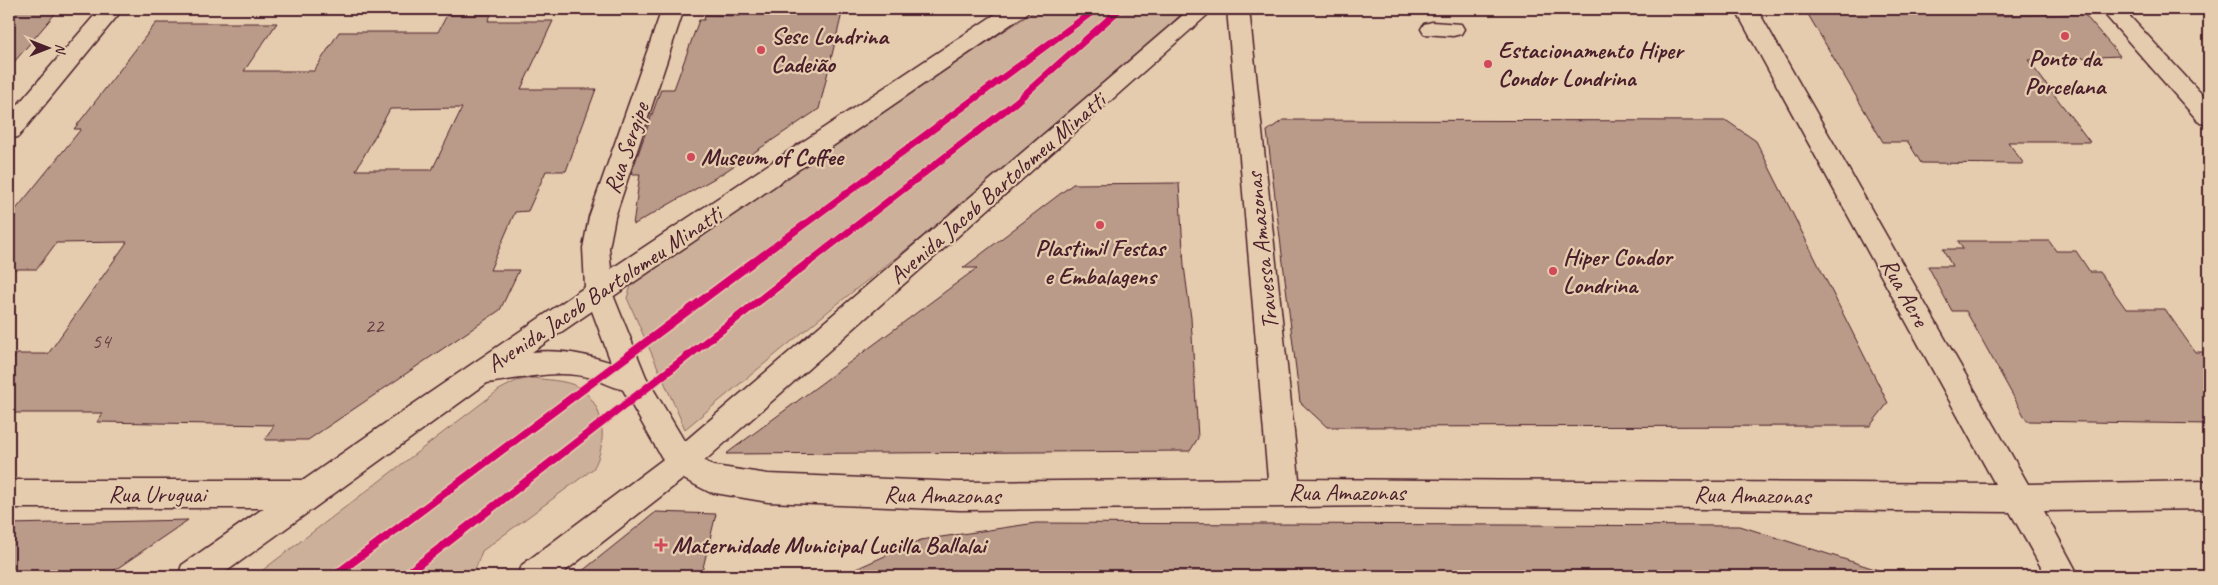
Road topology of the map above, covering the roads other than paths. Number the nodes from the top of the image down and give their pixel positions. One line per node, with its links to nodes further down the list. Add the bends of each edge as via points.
1 (112, 9): 9 (street)
2 (673, 9): 10 (street, Rua Sergipe, via 602,218 596,248)
3 (1018, 9): 10 (street, Avenida Jacob Bartolomeu Minatti)
4 (1204, 9): 13 (street, Avenida Jacob Bartolomeu Minatti)
5 (1238, 9): 14 (street, Travessa Amazonas)
6 (1746, 9): 18 (street, Rua Acre)
7 (2111, 9): 8 (street)
8 (2209, 117)
9 (9, 131)
10 (599, 292): 11 (street, Avenida Jacob Bartolomeu Minatti); 12 (street, Rua Amazonas)
11 (477, 374): 12 (street, via 509,367 563,363 590,367); 16 (street, Avenida Jacob Bartolomeu Minatti)
12 (633, 382): 13 (street, Rua Amazonas)
13 (681, 463): 14 (street, Rua Amazonas, via 709,479 821,492 960,496); 20 (street, Avenida Jacob Bartolomeu Minatti)
14 (1286, 492): 18 (street, Rua Amazonas)
15 (9, 494): 16 (street, Rua Uruguai)
16 (306, 494): 19 (street, Avenida Jacob Bartolomeu Minatti)
17 (2209, 495): 18 (street, Rua Amazonas)
18 (2020, 498): 21 (street, Rua Acre)
19 (194, 576)
20 (534, 576)
21 (2063, 576)

